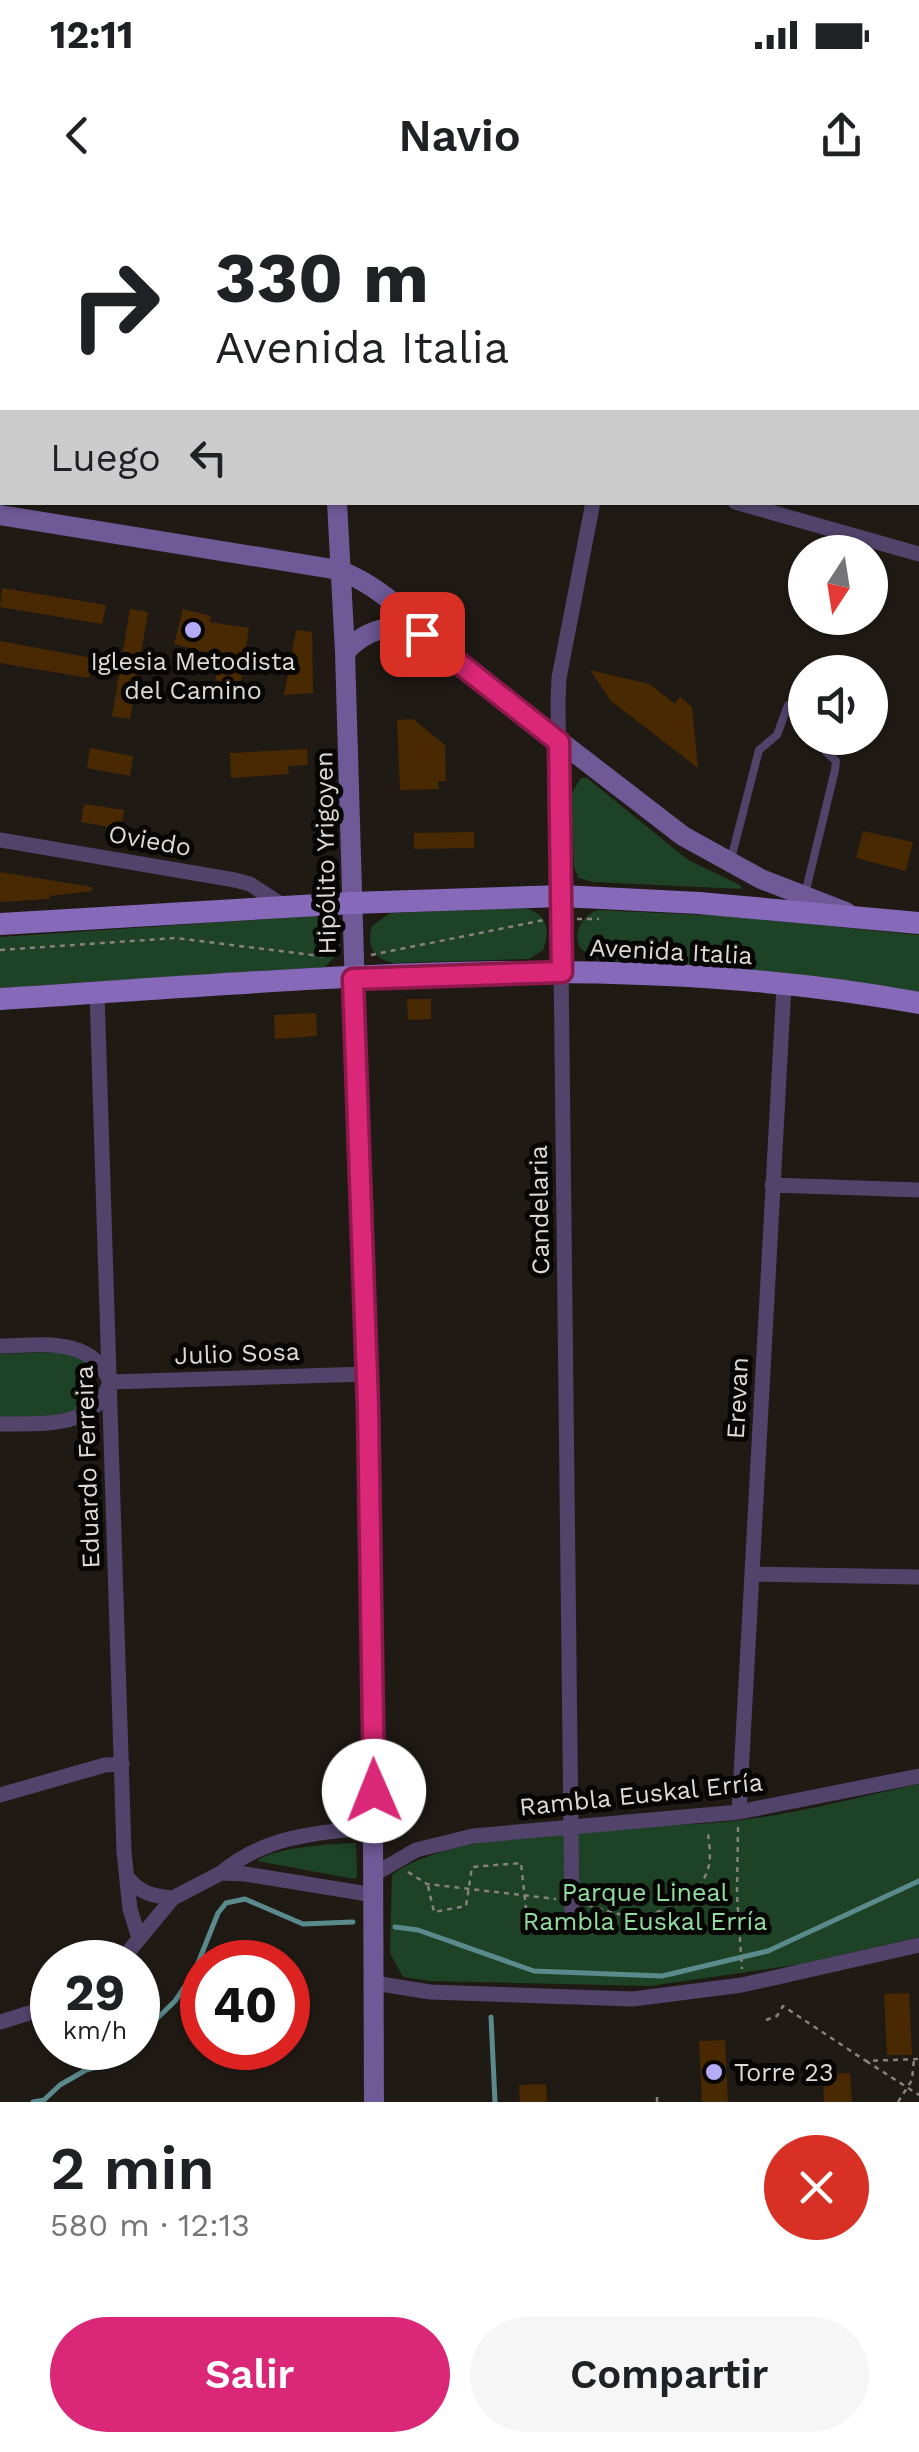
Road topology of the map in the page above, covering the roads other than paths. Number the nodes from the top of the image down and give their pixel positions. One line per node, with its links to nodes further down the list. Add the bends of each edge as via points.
1 (337, 505): 6 (street, Hipólito Yrigoyen)
2 (592, 505): 10 (street, Candelaria, via 559,678)
3 (747, 505): 5 (street)
4 (0, 514): 6 (street)
5 (919, 554)
6 (340, 570): 7 (street, via 412,619); 8 (street, Hipólito Yrigoyen)
7 (422, 634): 8 (street, via 384,627); 10 (street)
8 (345, 652): 15 (street, Hipólito Yrigoyen)
9 (788, 705): 13 (lane, via 778,735 759,750)
10 (559, 742): 13 (street, via 654,817); 17 (street, Candelaria)
11 (829, 755): 14 (lane, via 836,770)
12 (0, 840): 16 (street, Oviedo, via 235,880)
13 (730, 864): 14 (street)
14 (804, 897): 18 (street)
15 (352, 903): 16 (main road, Avenida Italia); 17 (main road, Avenida Italia); 21 (street, Hipólito Yrigoyen)
16 (285, 907): 20 (main road, Avenida Italia)
17 (562, 908): 18 (main road, Avenida Italia, via 699,903); 22 (street, Candelaria)
18 (858, 917): 19 (main road, Avenida Italia)
19 (918, 917)
20 (0, 924)
21 (353, 968): 22 (main road, Avenida Italia); 24 (main road, Avenida Italia); 30 (street, Hipólito Yrigoyen)
22 (562, 972): 23 (main road, Avenida Italia); 39 (street, Candelaria)
23 (784, 985): 26 (main road, Avenida Italia); 27 (street, Erevan)
24 (96, 994): 25 (main road, Avenida Italia); 31 (street, Eduardo Ferreira)
25 (0, 1000)
26 (919, 1003)
27 (772, 1185): 28 (street); 33 (street, Erevan)
28 (919, 1190)
29 (0, 1346): 31 (street, via 84,1352 103,1365)
30 (367, 1374): 31 (street, Julio Sosa); 40 (street, Hipólito Yrigoyen)
31 (110, 1382): 32 (street, via 101,1401 74,1420); 35 (street, Eduardo Ferreira)
32 (0, 1424)
33 (754, 1574): 34 (street); 38 (street, Erevan)
34 (919, 1578)
35 (122, 1764): 37 (street); 42 (street, Eduardo Ferreira)
36 (919, 1776): 38 (street, Rambla Euskal Erría)
37 (0, 1795)
38 (739, 1812): 39 (street, Rambla Euskal Erría)
39 (571, 1826): 43 (street, Rambla Euskal Erría, via 434,1844); 45 (street, Candelaria)
40 (374, 1827): 41 (street, via 317,1832 255,1849); 43 (street, Hipólito Yrigoyen)
41 (221, 1874): 43 (street); 44 (street)
42 (128, 1877): 44 (street, via 140,1891); 46 (street, Eduardo Ferreira)
43 (374, 1885): 48 (street, Hipólito Yrigoyen)
44 (173, 1898): 46 (street)
45 (572, 1920)
46 (138, 1938)
47 (919, 1946): 48 (street, via 742,1986 633,1999)
48 (375, 1984): 51 (street, Hipólito Yrigoyen)
49 (30, 2013): 50 (street)
50 (0, 2022)
51 (374, 2102)

